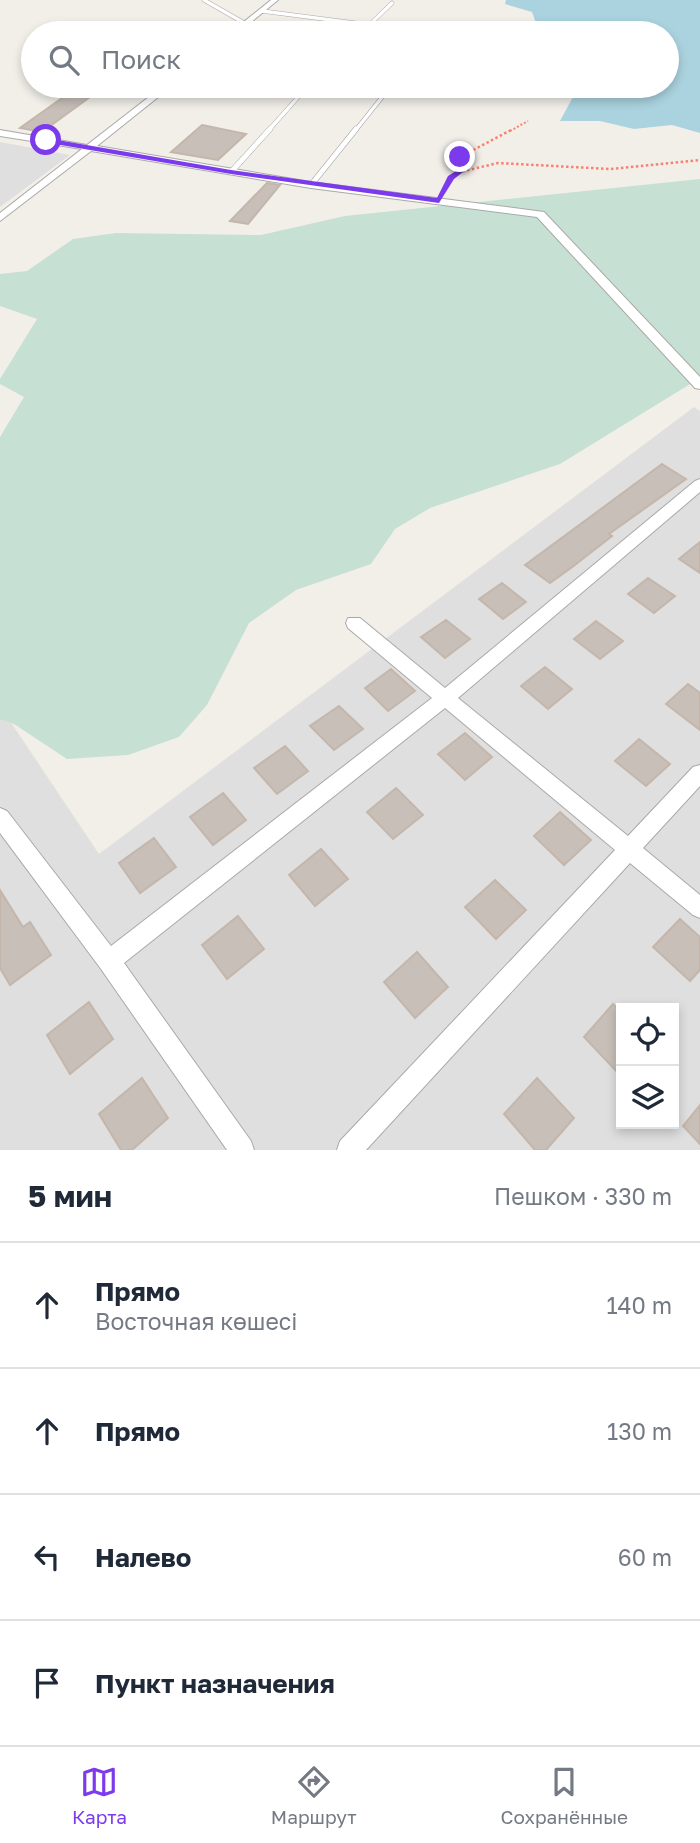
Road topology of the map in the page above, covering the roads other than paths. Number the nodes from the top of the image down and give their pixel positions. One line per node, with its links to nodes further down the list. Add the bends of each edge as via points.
1 (204, 0): 5 (lane)
2 (275, 0): 4 (street)
3 (392, 3): 8 (lane)
4 (262, 11): 6 (street); 7 (lane)
5 (241, 21)
6 (250, 21)
7 (339, 21)
8 (374, 21)
9 (153, 98): 13 (street)
10 (297, 98): 14 (lane)
11 (381, 98): 15 (lane)
12 (0, 133): 13 (street)
13 (90, 148): 14 (street); 16 (street)
14 (231, 172): 15 (street)
15 (311, 184): 17 (street, via 540,214)
16 (0, 218)
17 (700, 386)
18 (700, 484): 20 (street)
19 (354, 623): 20 (street)
20 (445, 698): 23 (street); 25 (street)
21 (700, 773): 23 (street)
22 (0, 817): 25 (street)
23 (629, 850): 24 (street); 27 (street)
24 (700, 908)
25 (109, 961): 26 (street)
26 (242, 1150)
27 (349, 1150)

